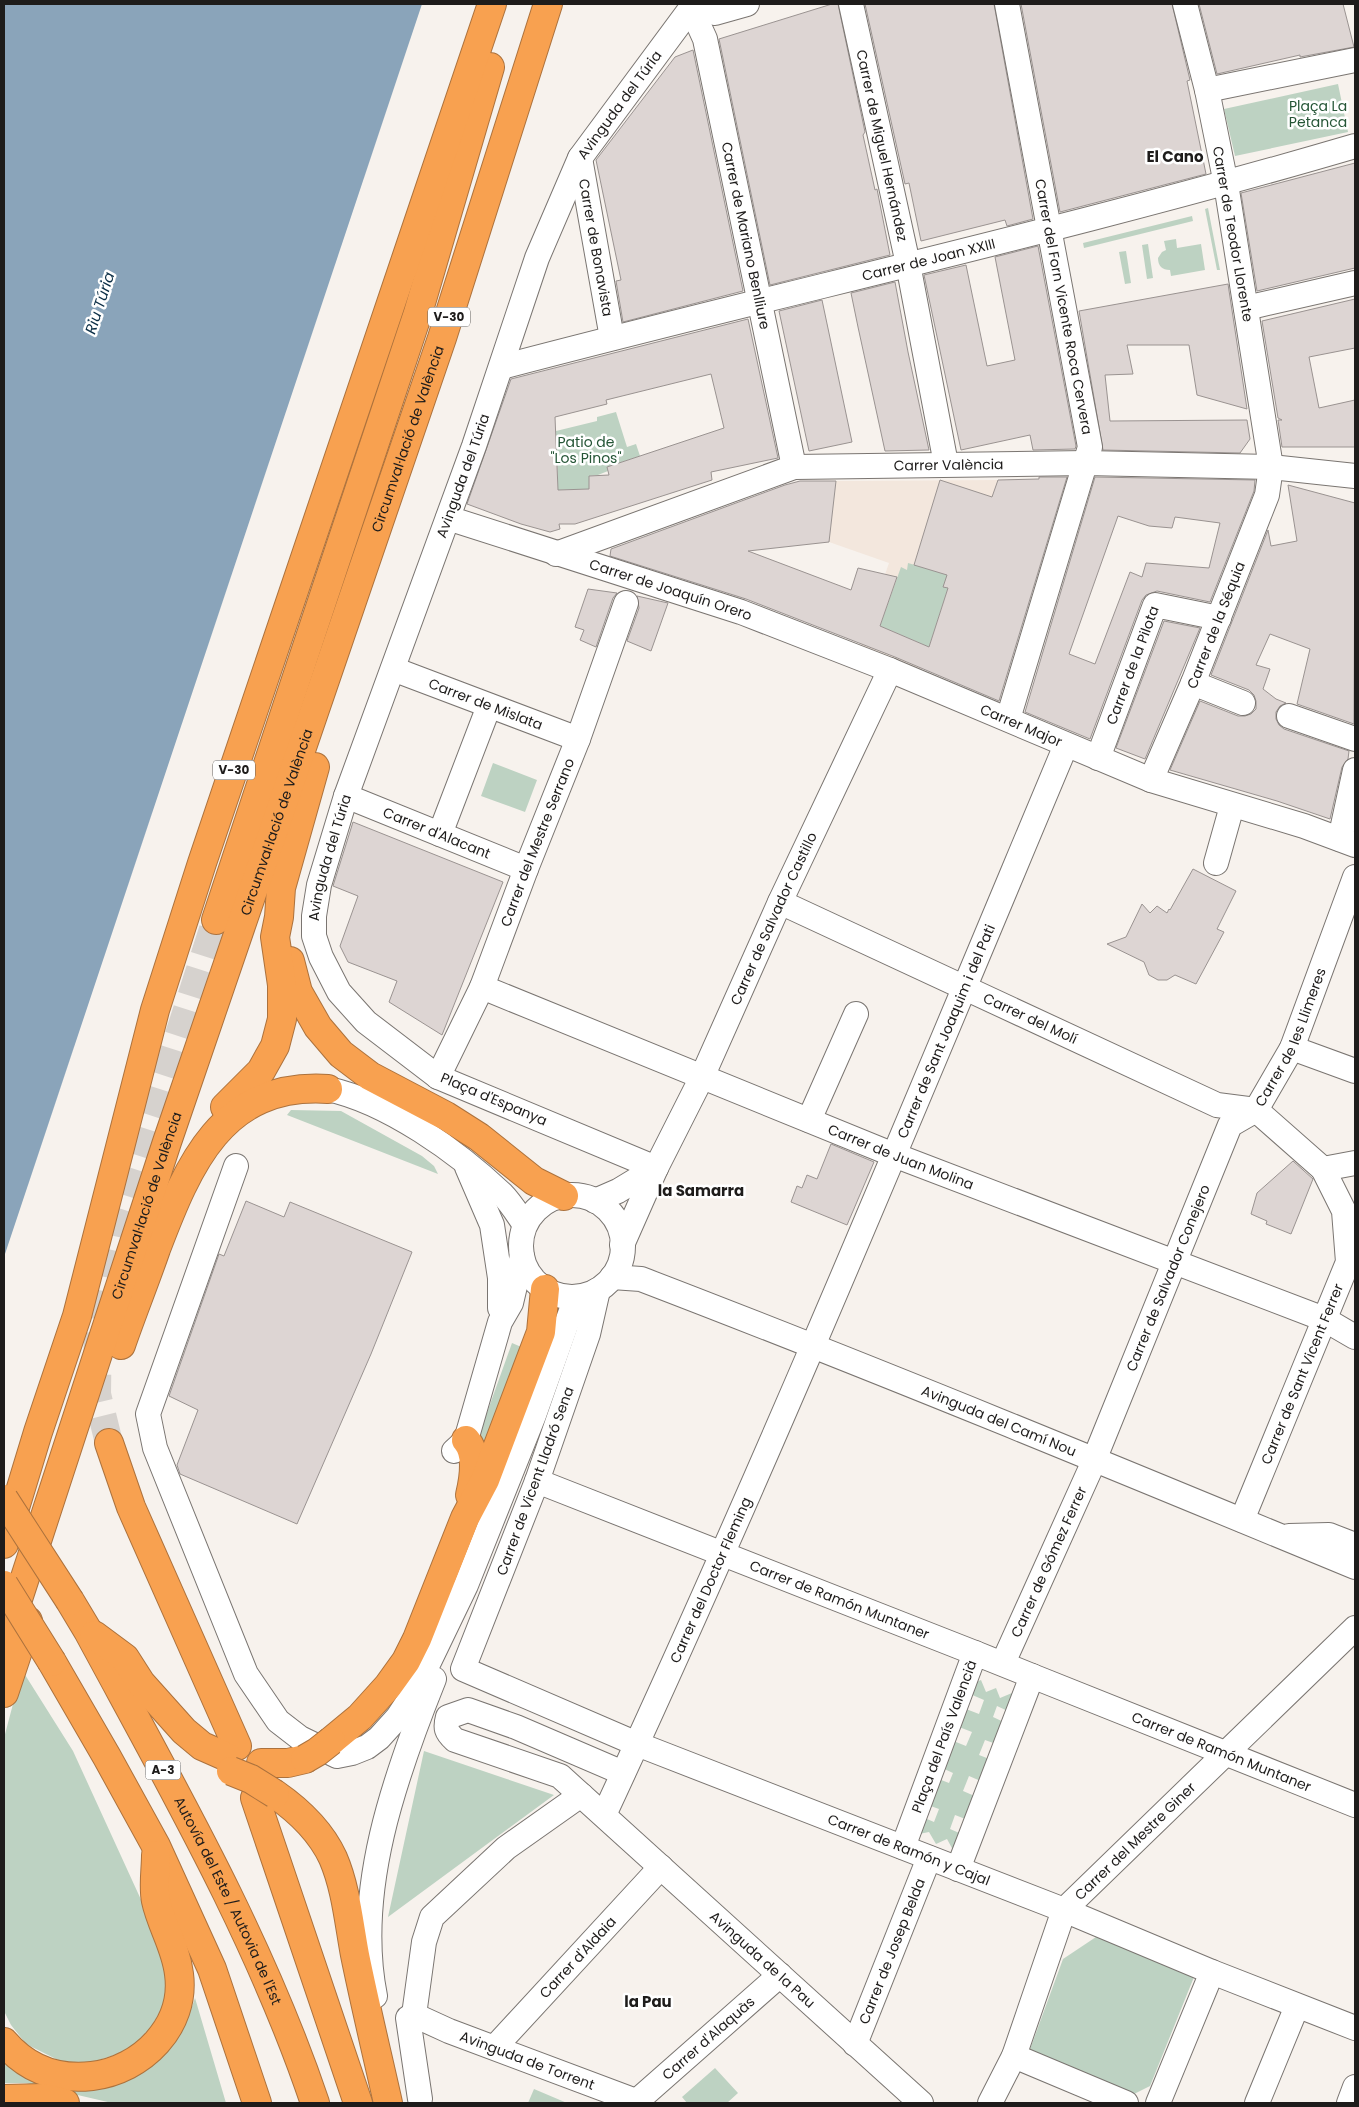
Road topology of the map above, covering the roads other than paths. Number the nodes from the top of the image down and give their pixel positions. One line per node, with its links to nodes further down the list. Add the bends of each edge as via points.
1 (492, 4): 95 (highway, V-30, via 155,1010 78,1316)
2 (510, 4): 53 (highway, via 418,313)
3 (548, 4): 30 (highway, Circumval·lació de València / V-30, via 442,338)
4 (747, 4): 8 (street, via 715,13)
5 (851, 4): 15 (street, Carrer de Miguel Hernández)
6 (1008, 4): 14 (street, Carrer del Forn Vicente Roca Cervera)
7 (1185, 4): 10 (street, Carrer de Teodor Llorente)
8 (693, 6): 12 (street, Avinguda del Túria); 17 (street, Carrer de Mariano Benlliure, via 705,39)
9 (1355, 60): 10 (street)
10 (1206, 90): 13 (street, Carrer de Teodor Llorente)
11 (1355, 146): 13 (street, Carrer de Joan XXIII)
12 (580, 158): 19 (street, Carrer de Bonavista); 20 (street, Avinguda del Túria, via 537,258)
13 (1226, 184): 14 (street, Carrer de Joan XXIII); 18 (street, Carrer de Teodor Llorente)
14 (1050, 230): 15 (street, Carrer de Joan XXIII); 21 (street, Carrer del Forn Vicente Roca Cervera, via 1090,447)
15 (908, 264): 17 (street, Carrer de Joan XXIII); 22 (street, Carrer de Miguel Hernández)
16 (1355, 283): 18 (street)
17 (761, 302): 19 (street, Carrer de Joan XXIII); 23 (street, Carrer de Mariano Benlliure)
18 (1246, 308): 24 (street, Carrer de Teodor Llorente)
19 (612, 338): 20 (street, Carrer de Joan XXIII)
20 (502, 367): 26 (street, Avinguda del Túria)
21 (1086, 463): 22 (street, Carrer València); 24 (street, Carrer València); 37 (street, Carrer del Forn Vicente Roca Cervera)
22 (946, 464): 23 (street, Carrer València)
23 (794, 467): 27 (street, Carrer València)
24 (1271, 467): 25 (street, Carrer València); 29 (street, Carrer de la Séquia, via 1267,495)
25 (1355, 476)
26 (448, 518): 27 (street, Carrer de Joaquín Orero); 31 (street, Avinguda del Túria)
27 (556, 554): 32 (street, Carrer de Joaquín Orero, via 741,612)
28 (626, 603): 38 (street, Carrer del Mestre Serrano)
29 (1219, 618): 33 (street, Carrer de la Séquia); 41 (street, Carrer de la Pilota, via 1155,605)
30 (344, 628): 52 (highway, via 345,676 288,862 281,888); 103 (highway, Circumval·lació de València / V-30, via 167,1142)
31 (393, 669): 35 (street, Carrer de Mislata); 44 (street, Avinguda del Túria)
32 (890, 670): 37 (street, Carrer Major); 51 (street, Carrer de Salvador Castillo)
33 (1193, 683): 34 (street); 43 (street, Carrer de la Séquia)
34 (1243, 703)
35 (489, 706): 38 (street, Carrer de Mislata); 46 (street)
36 (1290, 716): 39 (street)
37 (1008, 719): 40 (street, Carrer Major)
38 (578, 739): 49 (street, Carrer del Mestre Serrano)
39 (1355, 739)
40 (1066, 745): 41 (street, Carrer Major); 56 (street, Carrer de Sant Joaquim i del Pati)
41 (1098, 758): 43 (street, Carrer Major)
42 (1355, 770): 47 (street)
43 (1152, 780): 45 (street, Carrer Major)
44 (346, 796): 46 (street, Carrer d'Alacant); 54 (street, Avinguda del Túria, via 319,885 314,916 314,936)
45 (1232, 806): 47 (street, Carrer Major); 48 (street)
46 (440, 834): 49 (street, Carrer d'Alacant)
47 (1347, 842)
48 (1216, 864)
49 (526, 869): 55 (street, Carrer del Mestre Serrano)
50 (1355, 877): 58 (street, Carrer de les Llimeres)
51 (780, 902): 56 (street, Carrer del Molí); 61 (street, Carrer de Salvador Castillo)
52 (279, 917): 71 (highway, via 298,992 318,1027 341,1054 370,1076 479,1137 534,1181); 72 (highway, via 275,937 282,986 282,1019 274,1046 261,1071 214,1117 193,1144 174,1185)
53 (216, 920)
54 (331, 978): 60 (street, Plaça d'Espanya, via 366,1022)
55 (482, 987): 60 (street, Carrer del Mestre Serrano); 61 (street, Carrer de Juan Molina)
56 (965, 987): 63 (street, Carrer del Molí, via 1217,1105); 65 (street, Carrer de Sant Joaquim i del Pati)
57 (856, 1014): 64 (street)
58 (1292, 1048): 59 (street); 63 (street, Carrer de les Llimeres)
59 (1355, 1071)
60 (438, 1077): 69 (street, Plaça d'Espanya)
61 (702, 1077): 64 (street, Carrer de Juan Molina); 69 (street, Carrer de Salvador Castillo)
62 (328, 1089): 66 (street, via 377,1106); 72 (highway, via 285,1090 259,1098 206,1142)
63 (1256, 1110): 70 (street, Carrer de les Llimeres); 77 (street, Carrer de Salvador Conejero, via 1230,1125)
64 (809, 1120): 65 (street, Carrer de Juan Molina)
65 (894, 1155): 77 (street, Carrer de Juan Molina); 86 (street, Carrer de Sant Joaquim i del Pati)
66 (466, 1163): 74 (street, via 504,1196); 84 (street, via 492,1225 500,1278)
67 (1355, 1163): 70 (street)
68 (236, 1166): 100 (street, via 148,1414 155,1448 246,1674 278,1721 300,1738 337,1756 367,1747 398,1718 414,1692)
69 (656, 1168): 73 (street); 75 (street, Carrer de Salvador Castillo)
70 (1323, 1170): 78 (street, Carrer de Sant Vicent Ferrer, via 1344,1211)
71 (564, 1196): 73 (street, via 580,1196); 74 (street, via 548,1201)
72 (174, 1201): 108 (highway, via 120,1348)
73 (595, 1202): 75 (street, via 615,1220)
74 (525, 1225): 76 (street, via 521,1240)
75 (622, 1250): 79 (street); 80 (street, via 618,1266)
76 (522, 1256): 81 (street, via 526,1269); 84 (street, via 511,1303)
77 (1173, 1262): 83 (street, Carrer de Juan Molina); 89 (street, Carrer de Salvador Conejero)
78 (1351, 1263): 83 (street, Carrer de Sant Vicent Ferrer)
79 (641, 1279): 80 (street); 86 (street, Avinguda del Camí Nou)
80 (605, 1283): 82 (street); 90 (street, Carrer de Vicent Lladró Sena)
81 (545, 1289): 82 (street, via 560,1296); 92 (highway, via 541,1332 485,1480)
82 (576, 1297): 100 (street, via 534,1415)
83 (1324, 1319): 85 (street, Carrer de Juan Molina); 93 (street, Carrer de Sant Vicent Ferrer)
84 (500, 1322): 88 (street)
85 (1355, 1337)
86 (814, 1346): 89 (street, Avinguda del Camí Nou); 97 (street, Carrer del Doctor Fleming)
87 (109, 1443): 111 (highway, via 131,1507)
88 (460, 1445): 92 (highway, via 471,1445 475,1476)
89 (1094, 1458): 93 (street, Avinguda del Camí Nou); 105 (street, Carrer de Gómez Ferrer)
90 (537, 1481): 97 (street, Carrer de Ramón Muntaner); 106 (street, Carrer de Vicent Lladró Sena)
91 (4, 1499): 102 (highway, Autovía del Este / Autovia de l'Est / A-3, bridge)
92 (465, 1518): 111 (highway, bridge, via 406,1661 360,1717 331,1742 304,1759 288,1763 261,1763)
93 (1242, 1520): 94 (street, Avinguda del Camí Nou)
94 (1280, 1536): 96 (street, via 1329,1535); 98 (street, Avinguda del Camí Nou)
95 (4, 1544)
96 (1355, 1546)
97 (723, 1554): 104 (street, Carrer de Ramón Muntaner); 109 (street, Carrer del Doctor Fleming)
98 (1355, 1567)
99 (4, 1585): 117 (highway, bridge, via 52,1662)
100 (466, 1585): 141 (street, via 465,1601 402,1768 379,1848 372,1891 369,1937 372,1983)
101 (1355, 1628): 110 (street, Carrer del Mestre Giner)
102 (88, 1631): 111 (highway, via 125,1658 163,1724 182,1745 199,1757); 138 (highway, Autovía del Este / Autovia de l'Est / A-3, via 204,1845 244,1927)
103 (4, 1642)
104 (975, 1653): 105 (street, Plaça del País Valencià); 118 (street, Plaça del País Valencià)
105 (1003, 1664): 107 (street, Plaça del País Valencià)
106 (463, 1669): 109 (street, Carrer de Ramón y Cajal)
107 (1032, 1676): 110 (street, Carrer de Ramón Muntaner); 121 (street)
108 (4, 1693)
109 (637, 1744): 112 (street, Carrer del Doctor Fleming); 118 (street, Carrer de Ramón y Cajal)
110 (1225, 1753): 115 (street, Carrer de Ramón Muntaner); 122 (street, Carrer del Mestre Giner)
111 (232, 1758): 114 (highway, bridge)
112 (624, 1773): 113 (street, Avinguda de la Pau, via 468,1710 448,1717 447,1733 455,1740 560,1776); 116 (street, Carrer del Doctor Fleming)
113 (581, 1795): 116 (street, Avinguda de la Pau); 126 (street, via 506,1848 432,1917 424,1942)
114 (265, 1796): 139 (highway); 140 (highway, via 291,1805 333,1858)
115 (1355, 1805)
116 (604, 1815): 120 (street, Avinguda de la Pau)
117 (156, 1846): 128 (highway, via 155,1900 175,1954 180,1989 174,2016 157,2042 120,2069 77,2077 42,2071 27,2064); 137 (highway, via 212,1969)
118 (903, 1847): 119 (street, Carrer de Ramón y Cajal)
119 (930, 1858): 121 (street, Carrer de Ramón y Cajal); 129 (street, Carrer de Josep Belda)
120 (661, 1867): 124 (street, Avinguda de la Pau); 130 (street, Carrer d'Aldaia)
121 (958, 1869): 122 (street, Carrer de Ramón y Cajal)
122 (1064, 1910): 123 (street, Carrer de Ramón y Cajal); 131 (street, Carrer del Mestre Giner)
123 (1212, 1972): 125 (street, Carrer de Ramón y Cajal); 145 (street)
124 (780, 1975): 129 (street, Avinguda de la Pau); 135 (street, Carrer d'Alaquàs)
125 (1297, 2006): 127 (street, Carrer de Ramón y Cajal); 146 (street)
126 (414, 2015): 130 (street, Avinguda de Torrent); 134 (street, via 408,2018)
127 (1355, 2028)
128 (4, 2042)
129 (855, 2044): 142 (street, Avinguda de la Pau)
130 (495, 2047): 135 (street, Avinguda de Torrent)
131 (1014, 2056): 143 (street, Carrer del Mestre Giner); 144 (street)
132 (1355, 2087): 147 (street)
133 (4, 2099): 136 (highway, via 44,2098)
134 (420, 2099)
135 (639, 2102)
136 (65, 2103)
137 (258, 2103)
138 (315, 2103)
139 (358, 2103)
140 (388, 2103)
141 (396, 2103)
142 (921, 2103)
143 (990, 2103)
144 (1126, 2103)
145 (1158, 2103)
146 (1257, 2103)
147 (1349, 2103)

